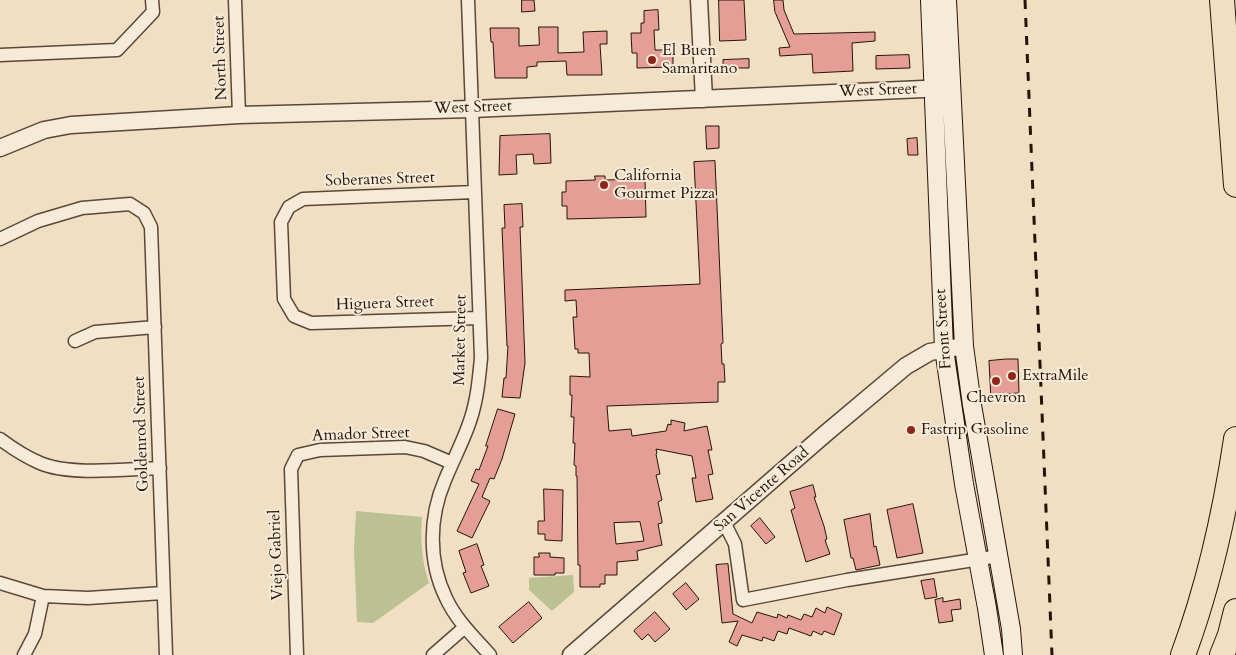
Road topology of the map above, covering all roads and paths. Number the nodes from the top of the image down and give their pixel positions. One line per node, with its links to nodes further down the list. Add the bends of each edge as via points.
1 (152, 0): 8 (street, via 152,12 117,50)
2 (235, 0): 12 (street, North Street)
3 (468, 0): 11 (street, Market Street)
4 (699, 0): 10 (street)
5 (930, 0): 9 (main road, Front Street)
6 (947, 0): 9 (main road, Front Street)
7 (1222, 0): 14 (highway)
8 (0, 55)
9 (942, 89): 10 (street, West Street); 21 (main road, Front Street); 22 (main road, Front Street)
10 (704, 99): 11 (street, West Street)
11 (472, 109): 12 (street, West Street); 15 (street, Market Street)
12 (239, 115): 13 (street, West Street, via 71,124 44,130)
13 (0, 148)
14 (1236, 185)
15 (474, 192): 17 (street, Soberanes Street, via 303,199 289,207 281,222 284,299); 18 (street, Market Street)
16 (0, 239): 19 (street, Goldenrod Street, via 38,221 82,208 130,204 144,213 151,227)
17 (294, 316): 18 (street, Higuera Street, via 311,323)
18 (479, 318): 26 (street, Market Street, via 481,358 475,403)
19 (155, 327): 20 (street, via 95,332); 27 (street, Goldenrod Street)
20 (75, 341)
21 (964, 346): 22 (street, San Vicente Road); 29 (main road, Front Street)
22 (944, 349): 28 (street, San Vicente Road, via 930,352 906,366); 30 (main road, Front Street)
23 (0, 439): 27 (street, via 42,464 78,470)
24 (1236, 439): 44 (highway, via 1221,526 1202,600)
25 (298, 455): 26 (street, Amador Street, via 320,450 404,447 424,451); 38 (street, Viejo Gabriel, via 291,469)
26 (452, 463): 35 (street, Market Street, via 438,496 432,540 441,586)
27 (160, 468): 32 (street, Goldenrod Street)
28 (724, 522): 30 (street, via 735,544 743,600); 41 (street, San Vicente Road)
29 (999, 556): 30 (street); 43 (main road, Front Street)
30 (978, 559): 42 (main road, Front Street)
31 (0, 584): 33 (street)
32 (163, 594): 33 (street, via 88,598); 37 (street, Goldenrod Street)
33 (43, 596): 36 (street, via 35,634)
34 (1236, 610): 45 (highway)
35 (465, 627): 39 (street); 40 (street, Market Street)
36 (24, 655)
37 (166, 655)
38 (297, 655)
39 (433, 655)
40 (490, 655)
41 (571, 655)
42 (994, 655)
43 (1013, 655)
44 (1183, 655)
45 (1222, 655)

